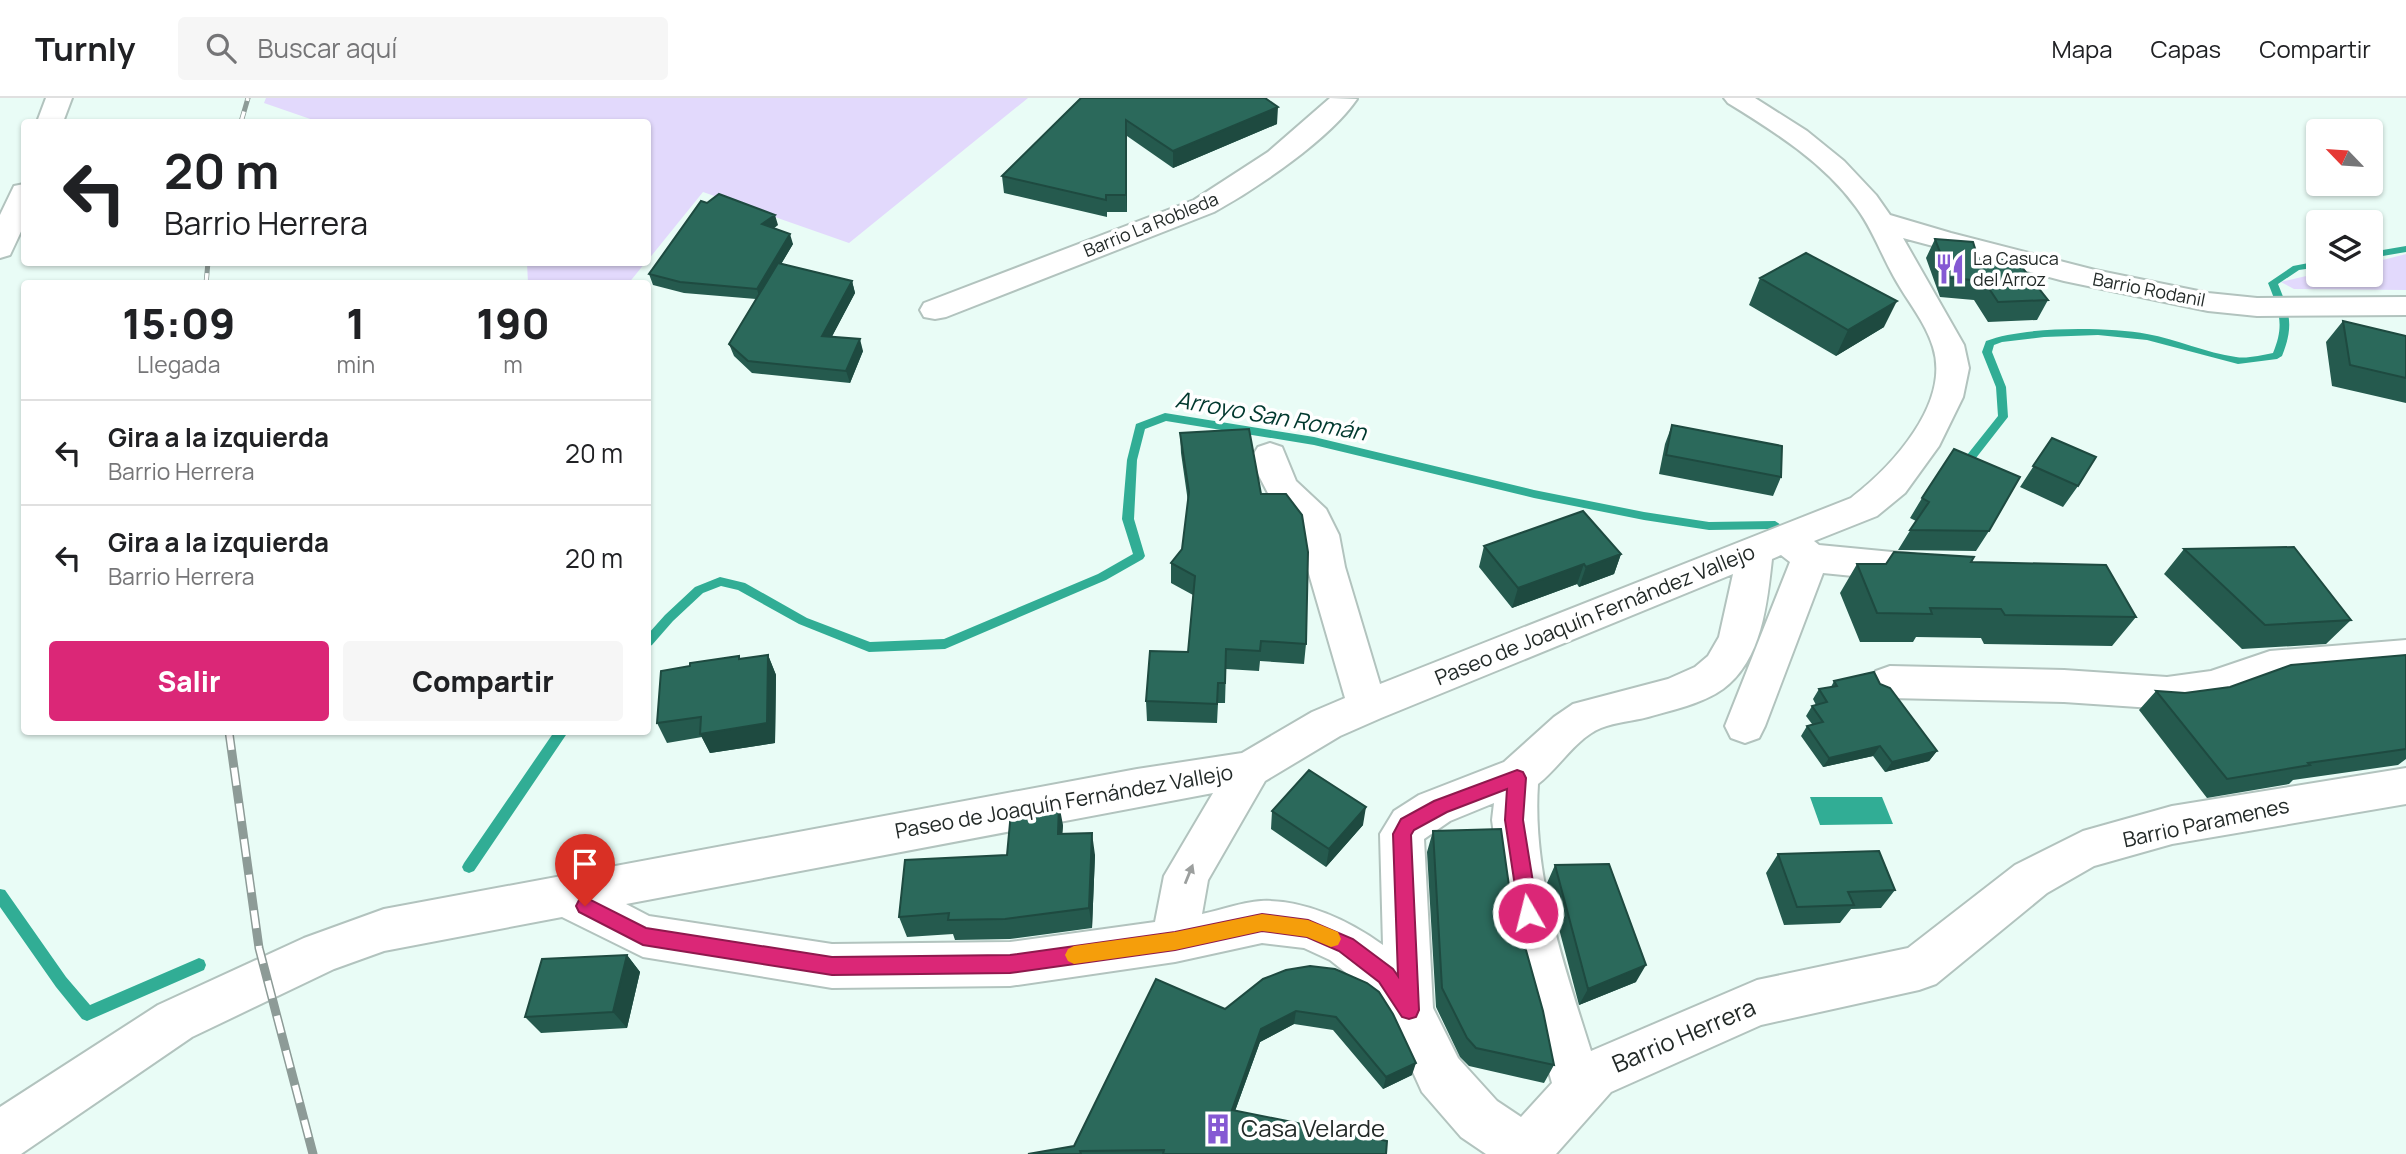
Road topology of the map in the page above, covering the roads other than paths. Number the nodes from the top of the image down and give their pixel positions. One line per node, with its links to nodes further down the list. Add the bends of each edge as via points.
1 (59, 98): 5 (street)
2 (1334, 98): 3 (street, Barrio La Robleda)
3 (1345, 98): 10 (street, Barrio La Robleda, via 1229,194)
4 (1737, 98): 7 (street, Paseo de Joaquín Fernández Vallejo, via 1834,165)
5 (51, 119)
6 (21, 199): 8 (street)
7 (1880, 221): 9 (street, Barrio Rodanil, via 1960,247 2202,302 2258,307); 12 (street, Paseo de Joaquín Fernández Vallejo, via 1947,339 1953,367 1949,391 1936,424 1894,483 1864,507)
8 (0, 249)
9 (2406, 306)
10 (935, 310)
11 (1270, 455): 16 (street, via 1282,488 1313,518 1321,535)
12 (1784, 549): 13 (street, via 1898,568); 16 (street, Paseo de Joaquín Fernández Vallejo); 17 (street); 19 (street, Barrio Herrera, via 1748,605 1724,664 1707,680 1584,716)
13 (1947, 568)
14 (2406, 655): 15 (street, via 2270,667 2211,687 2166,693)
15 (1890, 682)
16 (1367, 706): 18 (street, Paseo de Joaquín Fernández Vallejo, via 1326,724)
17 (1745, 726)
18 (1250, 769): 21 (street, Paseo de Joaquín Fernández Vallejo); 22 (street, one-way to 18, via 1186,876)
19 (1517, 778): 24 (street, Barrio Herrera, via 1440,806 1408,824 1402,834); 25 (street, via 1514,820 1528,913)
20 (2406, 786): 23 (street, Barrio Paramenes, via 2172,825 2083,850 2031,879)
21 (566, 896): 22 (street, via 643,936 832,966 1010,964); 26 (street, Paseo de Joaquín Fernández Vallejo, via 384,930 320,953 175,1021)
22 (1175, 941): 24 (street, Barrio Herrera, via 1262,922 1308,928 1346,945 1386,975)
23 (1919, 968): 25 (street, Barrio Herrera, via 1757,1003 1593,1075)
24 (1409, 1010): 27 (street, Barrio Herrera, via 1440,1075 1479,1119)
25 (1579, 1091): 27 (street, Barrio Herrera)
26 (0, 1138)
27 (1525, 1152)

